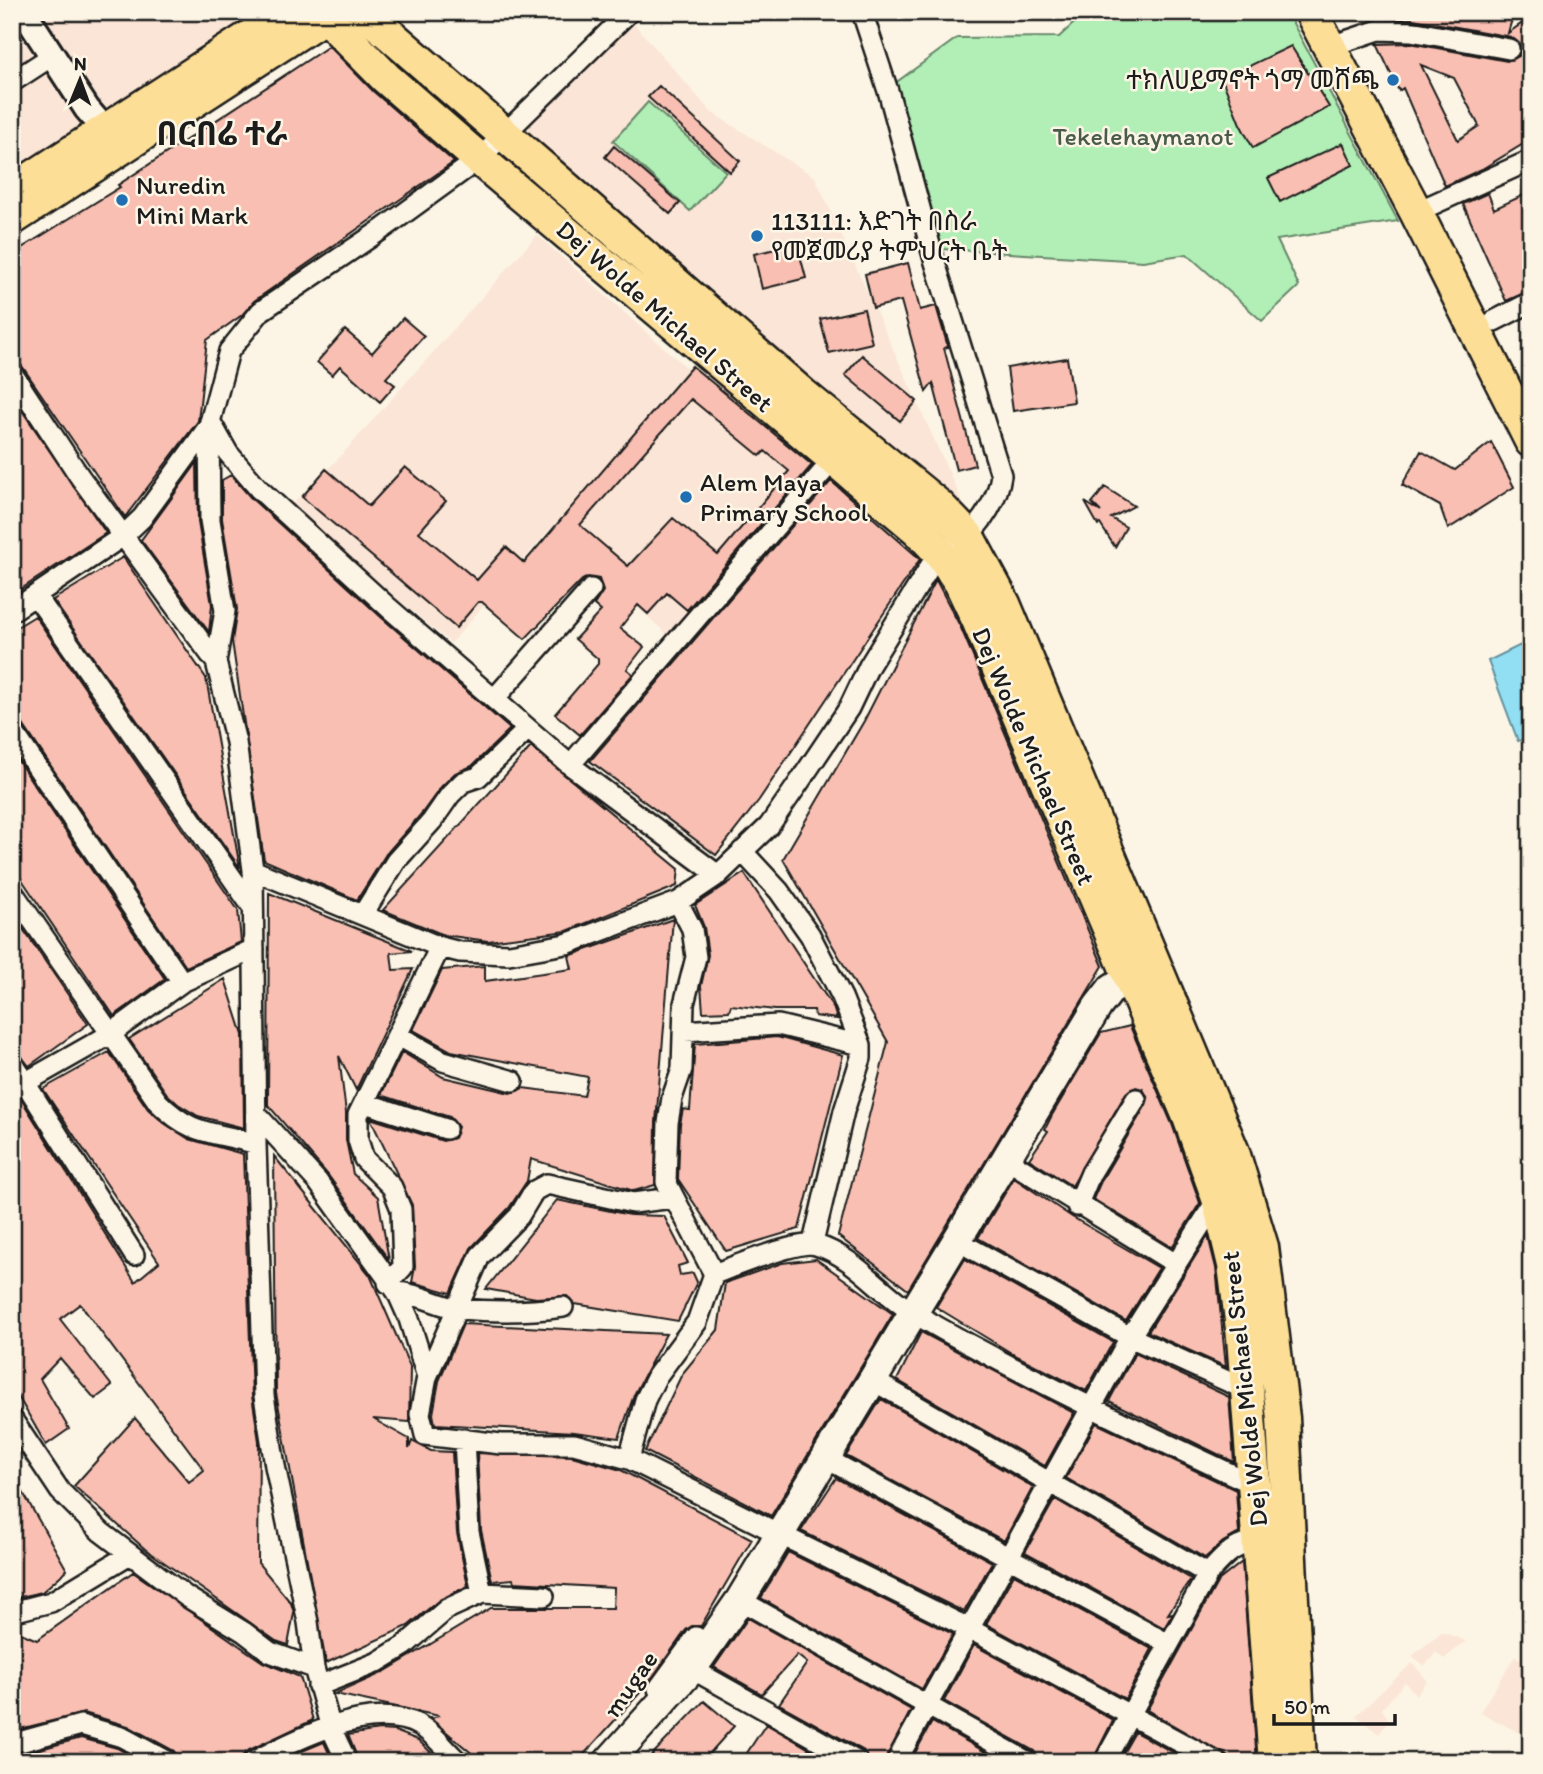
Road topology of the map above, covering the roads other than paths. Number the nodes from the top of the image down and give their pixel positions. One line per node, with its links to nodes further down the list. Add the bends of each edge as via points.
1 (24, 12): 10 (street)
2 (288, 12): 13 (main road)
3 (364, 12): 12 (main road, Dej Wolde Michael Street)
4 (628, 12): 12 (street)
5 (862, 12): 28 (street, via 1000,464 996,494)
6 (1311, 12): 8 (main road)
7 (326, 14): 13 (main road, via 191,104); 14 (main road, Dej Wolde Michael Street, via 386,78)
8 (1336, 33): 9 (street, via 1411,32); 17 (main road)
9 (1509, 49)
10 (52, 56): 11 (street); 13 (street)
11 (12, 82)
12 (503, 135): 14 (street); 19 (main road, Dej Wolde Michael Street)
13 (112, 139): 16 (main road); 18 (main road)
14 (479, 159): 22 (main road, Dej Wolde Michael Street); 25 (street, via 261,311 229,351)
15 (1531, 160): 17 (street)
16 (12, 191)
17 (1425, 208): 21 (main road); 26 (main road)
18 (12, 219)
19 (695, 302): 22 (main road); 28 (main road, Dej Wolde Michael Street, via 920,490)
20 (1531, 302): 21 (street)
21 (1494, 321): 24 (main road)
22 (671, 323): 27 (main road, Dej Wolde Michael Street)
23 (12, 373): 29 (street)
24 (1531, 394)
25 (210, 423): 29 (street, via 142,518); 35 (street, via 210,520 225,611); 36 (street, via 259,489)
26 (1531, 441)
27 (833, 460): 30 (main road, Dej Wolde Michael Street); 39 (street)
28 (967, 535): 30 (street); 34 (main road, Dej Wolde Michael Street)
29 (123, 536): 32 (street); 35 (street)
30 (939, 552): 34 (main road, Dej Wolde Michael Street, via 960,582); 40 (street, via 869,666 849,708 769,826)
31 (591, 589): 36 (street)
32 (36, 596): 33 (street); 45 (street)
33 (12, 611)
34 (991, 612): 49 (main road, Dej Wolde Michael Street)
35 (216, 662): 41 (street, via 236,742)
36 (495, 698): 37 (street)
37 (528, 729): 39 (street); 46 (street, via 478,777 463,782 450,795 396,861)
38 (12, 730): 50 (street)
39 (570, 765): 42 (street)
40 (742, 851): 42 (street); 54 (street, via 779,891 810,935)
41 (253, 870): 45 (street); 46 (street)
42 (718, 875): 44 (street)
43 (12, 891): 52 (street)
44 (678, 902): 47 (street, via 566,944 509,954); 51 (street, via 692,929 696,957 684,1004)
45 (254, 908): 48 (street)
46 (363, 914): 47 (street)
47 (440, 947): 53 (street)
48 (254, 950): 50 (street); 60 (street)
49 (1141, 970): 63 (main road, via 1098,1006); 65 (main road, Dej Wolde Michael Street); 116 (main road, Dej Wolde Michael Street, via 1233,1152 1262,1247 1283,1418)
50 (182, 982): 52 (street)
51 (684, 1031): 54 (street, via 778,1024); 64 (street, via 682,1069 668,1123 666,1182)
52 (109, 1035): 57 (street); 62 (street, via 176,1119 192,1129)
53 (397, 1035): 56 (street, via 443,1061); 59 (street)
54 (861, 1045): 68 (street)
55 (12, 1062): 57 (street)
56 (513, 1081)
57 (19, 1085): 69 (street)
58 (1136, 1098): 66 (street, via 1091,1173)
59 (365, 1103): 61 (street); 72 (street, via 357,1128 364,1159 392,1187 401,1209 403,1267)
60 (257, 1115): 62 (street); 72 (street, via 318,1182)
61 (446, 1129)
62 (256, 1144): 100 (street, via 264,1396)
63 (1006, 1159): 66 (street); 67 (main road)
64 (673, 1198): 71 (street); 74 (street, via 633,1203 541,1186 480,1256)
65 (1218, 1198): 70 (street); 79 (main road, Dej Wolde Michael Street, via 1234,1265)
66 (1077, 1206): 70 (street)
67 (956, 1240): 75 (main road); 76 (street)
68 (813, 1243): 71 (street); 75 (street, via 846,1258)
69 (134, 1255)
70 (1176, 1264): 76 (street)
71 (715, 1274): 84 (street, via 697,1322 645,1400)
72 (392, 1287): 74 (street); 77 (street, via 409,1319)
73 (564, 1307): 74 (street, via 521,1312)
74 (458, 1309): 77 (street)
75 (912, 1312): 78 (main road); 80 (street)
76 (1130, 1338): 79 (street); 80 (street)
77 (427, 1377): 82 (street, via 421,1430 429,1437)
78 (874, 1381): 83 (main road); 85 (street)
79 (1249, 1391): 86 (main road, Dej Wolde Michael Street)
80 (1091, 1409): 85 (street); 86 (street)
81 (12, 1419): 89 (street, via 60,1491)
82 (464, 1439): 84 (street, via 574,1444); 92 (street, via 469,1532)
83 (825, 1458): 87 (main road); 90 (street)
84 (629, 1459): 87 (street)
85 (1050, 1483): 90 (street); 91 (street)
86 (1257, 1486): 88 (main road, Dej Wolde Michael Street)
87 (779, 1536): 94 (main road); 96 (street)
88 (1261, 1542): 91 (street, via 1228,1551); 115 (main road, Dej Wolde Michael Street)
89 (130, 1554): 95 (street, via 51,1602); 100 (street, via 270,1652)
90 (1008, 1559): 96 (street); 98 (street)
91 (1208, 1574): 98 (street)
92 (482, 1593): 93 (street); 100 (street, via 447,1609 376,1663)
93 (544, 1596)
94 (740, 1600): 99 (main road); 101 (street)
95 (12, 1612)
96 (968, 1628): 101 (street); 102 (street)
97 (696, 1637): 109 (street, mugae)
98 (1167, 1643): 102 (street)
99 (692, 1669): 109 (main road); 110 (street)
100 (316, 1677): 103 (street)
101 (926, 1705): 111 (street); 112 (street)
102 (1131, 1717): 113 (street); 114 (street)
103 (331, 1728): 106 (street); 107 (street); 108 (street, via 373,1716 406,1720 421,1726)
104 (23, 1741): 105 (street, via 81,1726 121,1737)
105 (168, 1762)
106 (253, 1762)
107 (347, 1762)
108 (459, 1762)
109 (608, 1762)
110 (858, 1762)
111 (896, 1762)
112 (1028, 1762)
113 (1104, 1762)
114 (1217, 1762)
115 (1275, 1762)
116 (1300, 1762)

